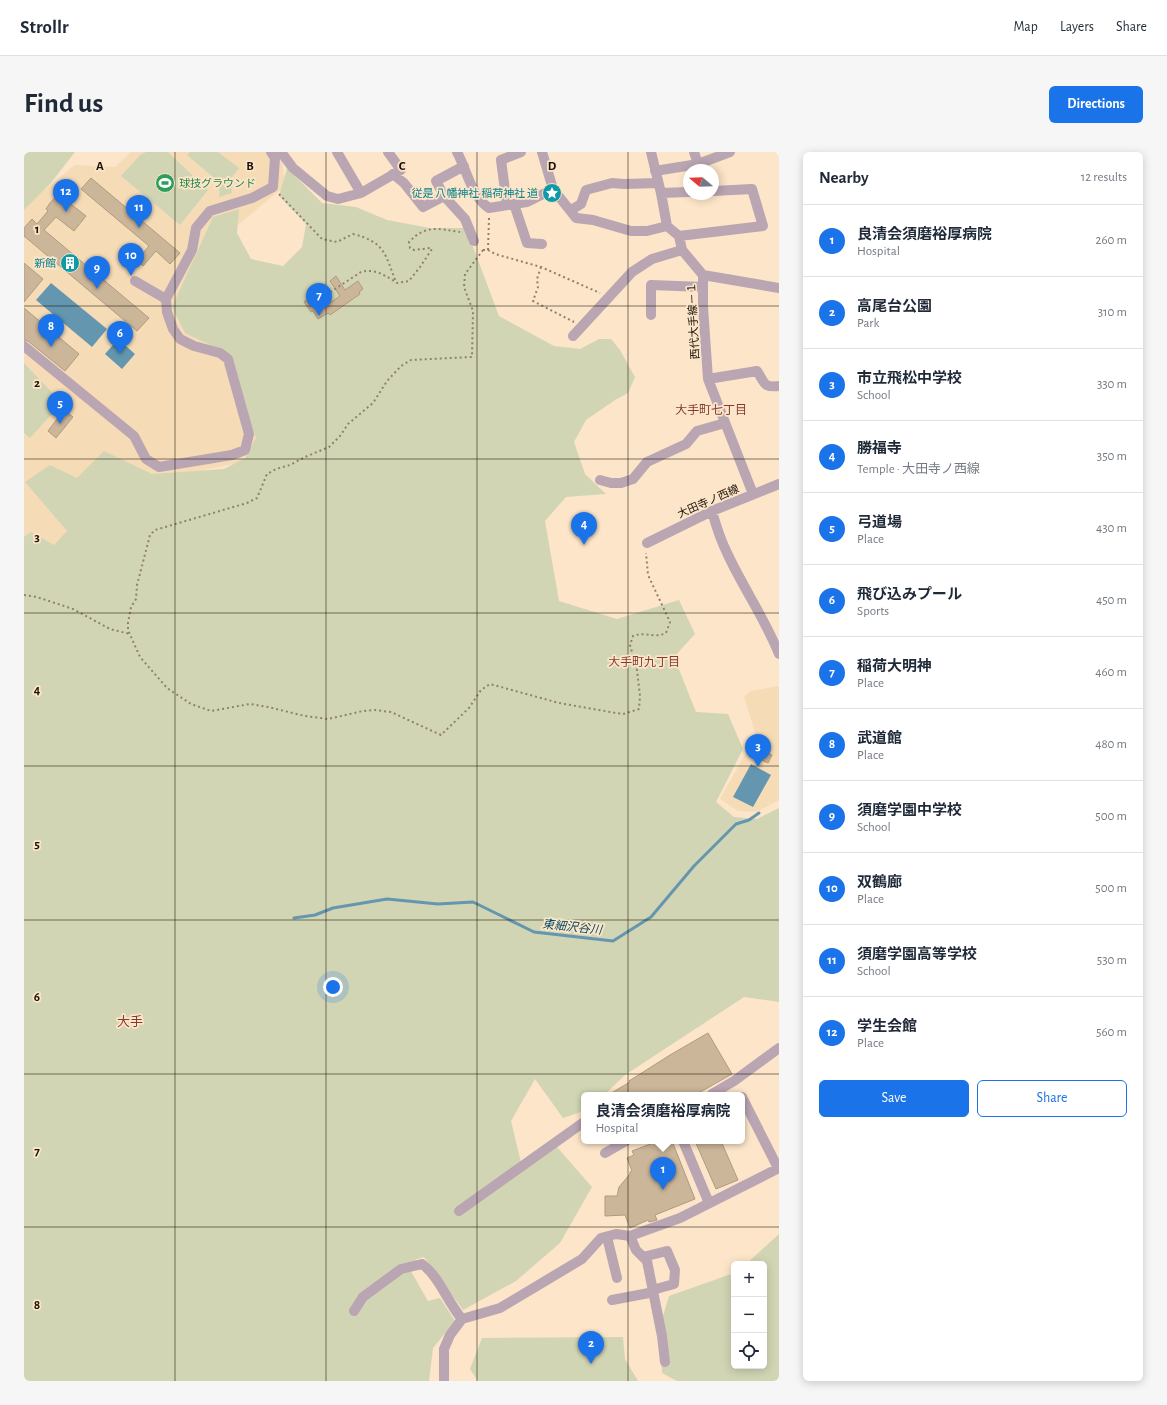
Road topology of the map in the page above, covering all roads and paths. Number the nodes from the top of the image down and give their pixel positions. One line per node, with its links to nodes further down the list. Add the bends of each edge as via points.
1 (271, 152): 16 (street, via 275,158)
2 (281, 152): 21 (street, via 293,168 327,196 338,199)
3 (337, 152): 21 (street)
4 (388, 152): 15 (street, via 401,170)
5 (457, 152): 12 (street)
6 (521, 152): 23 (street, via 501,160)
7 (542, 152): 18 (street)
8 (651, 152): 14 (street)
9 (694, 152): 11 (street)
10 (730, 152): 11 (street)
11 (698, 164)
12 (464, 166): 22 (street, via 436,181); 24 (street, via 481,202)
13 (683, 166): 14 (street)
14 (655, 171): 17 (street)
15 (393, 174): 21 (street); 22 (street, via 404,183 423,207)
16 (273, 187): 35 (path, via 322,239 337,242 353,234 367,237 378,244); 40 (street, via 252,198 210,211 196,228 192,250)
17 (659, 188): 19 (street); 25 (street, via 612,183 586,190 581,204); 26 (street)
18 (553, 189): 23 (street, via 527,202); 25 (street)
19 (683, 191)
20 (719, 191): 27 (street, via 752,189 763,226)
21 (361, 193)
22 (444, 196): 28 (street, via 465,219)
23 (511, 205): 24 (street); 29 (street, via 527,243)
24 (489, 208): 30 (path)
25 (571, 210): 26 (street, via 576,218 631,231 647,231)
26 (667, 226): 27 (street)
27 (679, 236): 31 (street, 西代大手線－１)
28 (474, 241): 35 (path, via 462,233 433,228 415,235 409,242 410,248 430,248 432,251 409,281)
29 (542, 244)
30 (488, 250): 32 (path); 54 (path, via 483,250 465,274 464,287 473,311 472,357 411,360 401,366 387,381 373,403 348,424 329,446 267,474 257,498 155,530 148,541 136,599 131,607 128,623)
31 (682, 250): 33 (street, 西代大手線－１); 39 (street, via 641,265)
32 (541, 267): 39 (path); 42 (path, via 533,301)
33 (702, 275): 36 (street, 西代大手線－１); 37 (street)
34 (135, 281): 40 (street)
35 (397, 283): 38 (path, via 380,272 366,271)
36 (703, 286): 41 (street, via 651,285); 45 (street, 西代大手線－１)
37 (779, 288)
38 (326, 295)
39 (610, 297): 42 (street)
40 (166, 298): 44 (street, via 167,312 180,339 220,353 228,359 249,434 245,450 232,455 159,467 146,459 134,436)
41 (651, 315)
42 (582, 326): 43 (street)
43 (573, 336)
44 (24, 346)
45 (708, 379): 46 (street, via 757,371 766,386); 47 (street, 西代大手線－１)
46 (779, 386)
47 (725, 423): 48 (street, via 697,431 686,444 647,462 633,479 616,483); 50 (street, 西代大手線－１)
48 (600, 480)
49 (779, 484): 50 (street, 大田寺ノ西線)
50 (754, 494): 51 (street, 大田寺ノ西線)
51 (712, 511): 52 (street, 大田寺ノ西線); 55 (street, via 728,555)
52 (647, 542): 54 (path, via 648,576 670,622 666,633 659,636 640,633 633,636 630,645 637,670 639,709 623,714 559,703 490,684 481,690 469,708 441,735 392,712 375,710 328,719 250,704 211,711 191,704 166,688 140,657)
53 (24, 595): 54 (path, via 73,609 110,629)
54 (130, 634)
55 (779, 654)
56 (779, 1048): 57 (street)
57 (734, 1081): 58 (street); 59 (street)
58 (715, 1092)
59 (740, 1092)
60 (745, 1102): 65 (street)
61 (581, 1124): 67 (street)
62 (618, 1144): 64 (street)
63 (684, 1144): 66 (street)
64 (608, 1148)
65 (779, 1168): 66 (street)
66 (709, 1203): 69 (street, via 680,1218)
67 (459, 1210)
68 (607, 1236): 69 (street); 71 (street); 75 (street, via 601,1238 582,1259 500,1308)
69 (630, 1236): 70 (street, via 636,1250)
70 (643, 1257): 72 (street, via 647,1261); 72 (street, via 667,1251 675,1270 674,1284)
71 (617, 1278)
72 (653, 1291): 73 (street); 76 (street)
73 (612, 1300)
74 (354, 1311): 75 (street, via 363,1297 401,1269 422,1264 429,1269)
75 (462, 1319): 77 (street, via 450,1335 444,1349)
76 (665, 1362)
77 (444, 1381)

